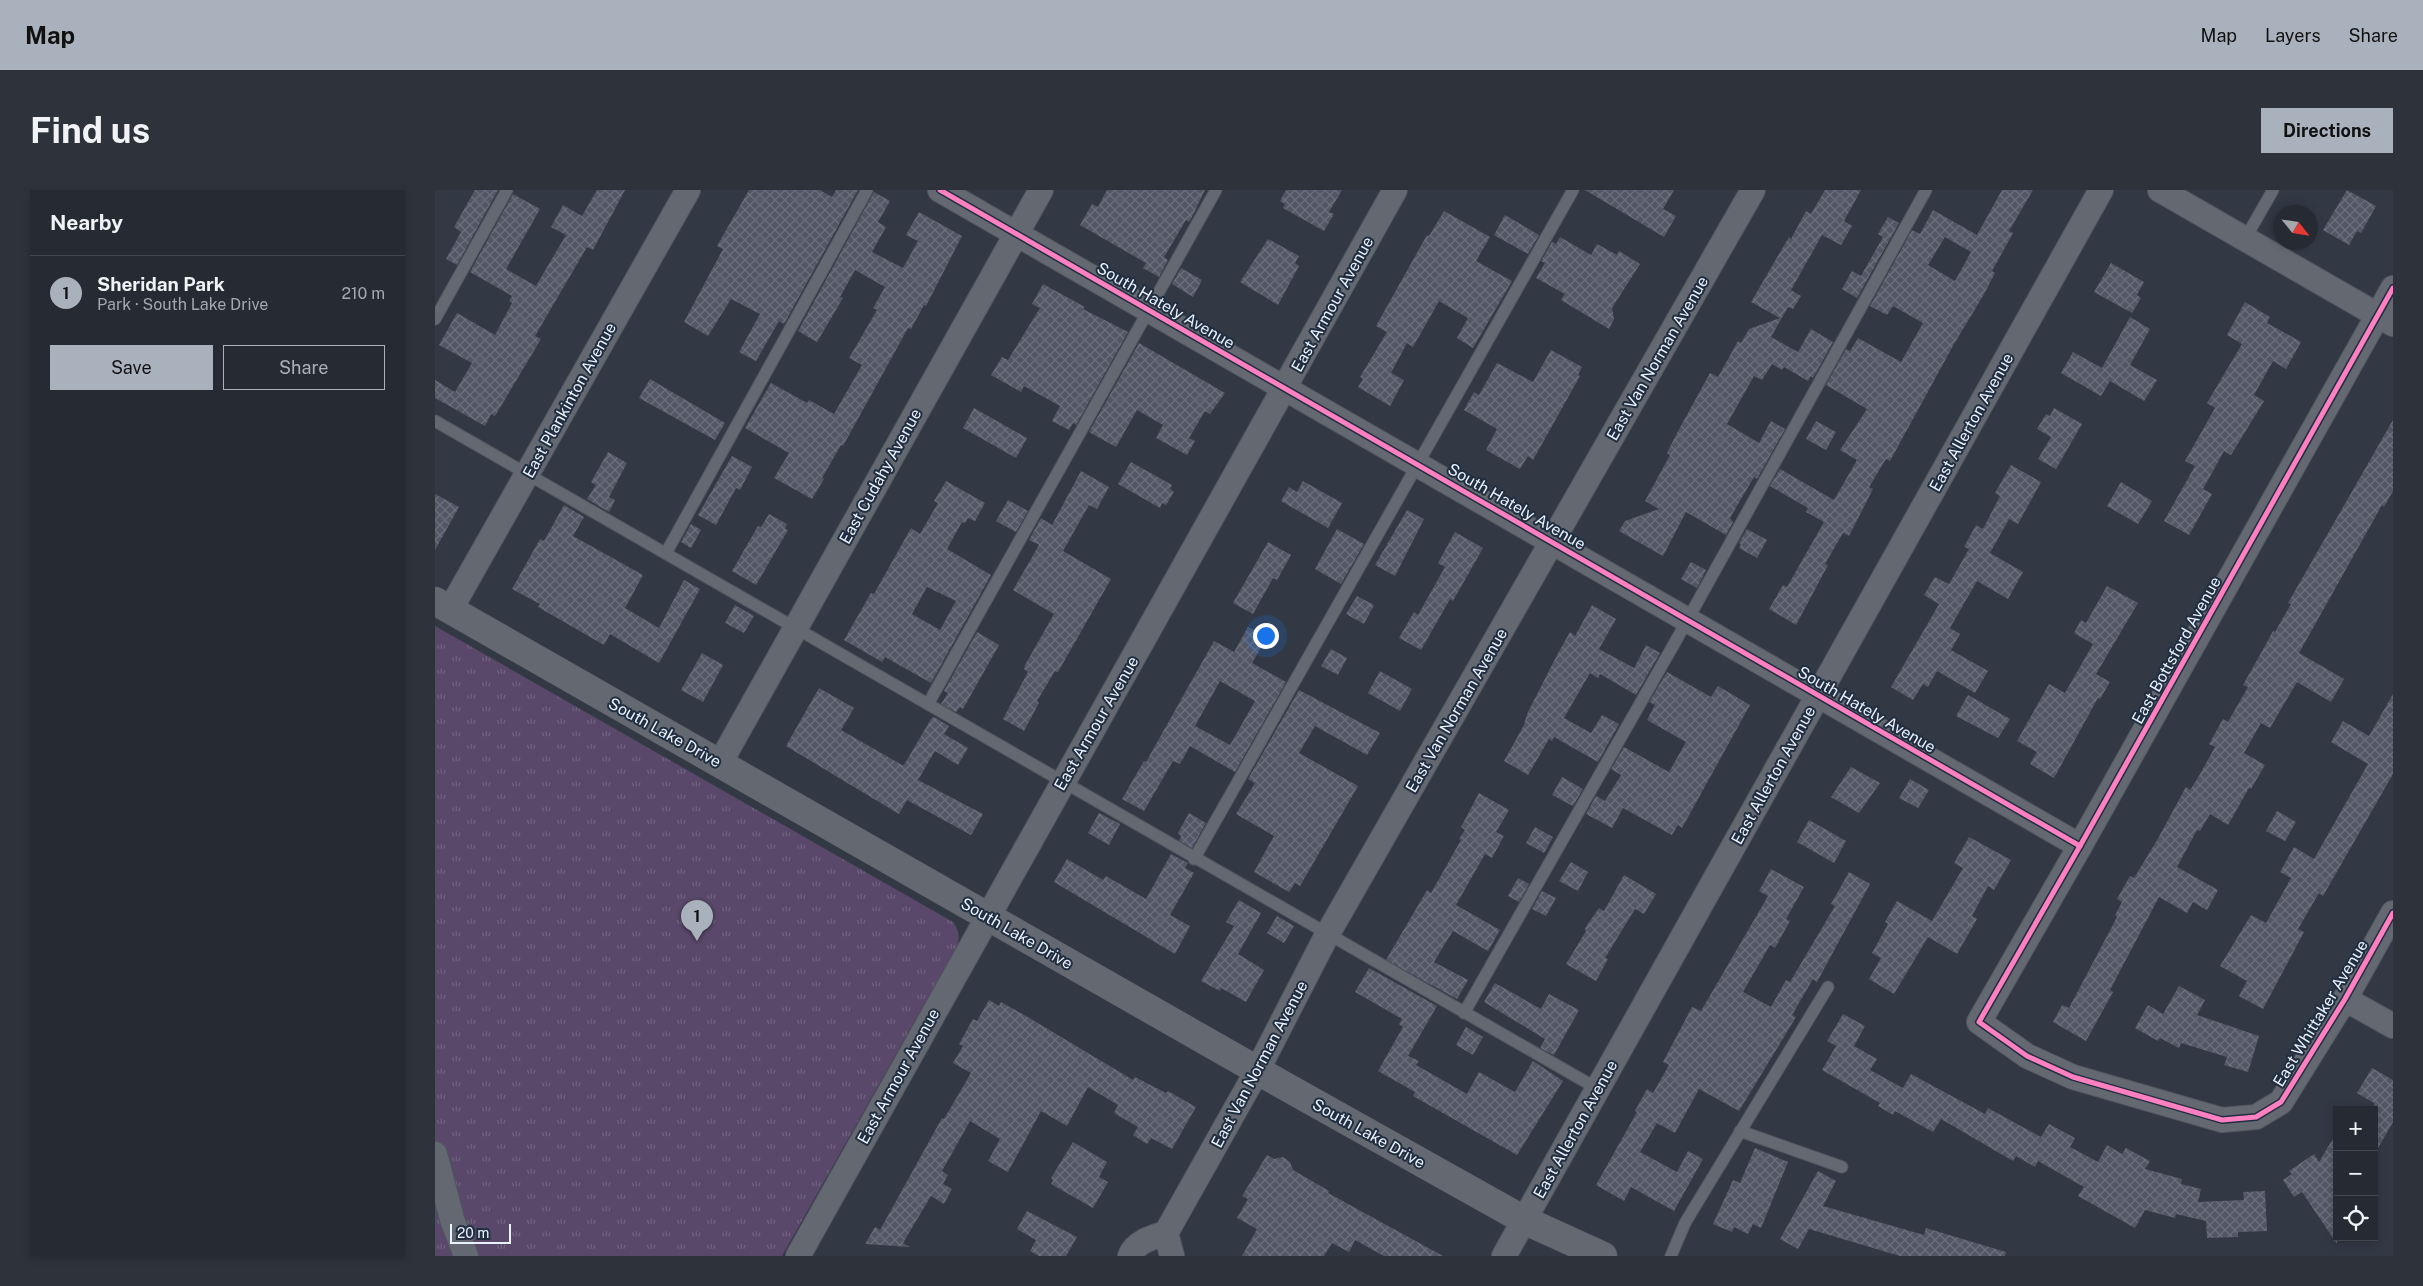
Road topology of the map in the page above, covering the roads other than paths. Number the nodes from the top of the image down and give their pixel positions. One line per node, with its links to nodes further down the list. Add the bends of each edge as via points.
1 (507, 190): 18 (lane)
2 (688, 190): 23 (street, East Plankinton Avenue)
3 (867, 190): 25 (lane)
4 (940, 190): 14 (street, South Hately Avenue)
5 (1041, 190): 14 (street, East Cudahy Avenue)
6 (1216, 190): 17 (lane)
7 (1395, 190): 20 (street, East Armour Avenue)
8 (1573, 190): 22 (lane)
9 (1753, 190): 24 (street, East Van Norman Avenue)
10 (1926, 190): 27 (lane)
11 (2101, 190): 29 (street, East Allerton Avenue)
12 (2160, 190): 15 (street)
13 (2273, 190): 15 (lane)
14 (1016, 233): 17 (street, South Hately Avenue); 28 (street, East Cudahy Avenue)
15 (2245, 239): 19 (street)
16 (2393, 288): 19 (street, East Bottsford Avenue)
17 (1149, 309): 20 (street, South Hately Avenue); 30 (lane)
18 (435, 319)
19 (2385, 320): 33 (street, East Bottsford Avenue)
20 (1285, 388): 22 (street, South Hately Avenue); 32 (street, East Armour Avenue)
21 (435, 421): 23 (lane)
22 (1417, 464): 24 (street, South Hately Avenue); 34 (lane)
23 (528, 474): 25 (lane); 26 (street, East Plankinton Avenue)
24 (1553, 541): 27 (street, South Hately Avenue); 37 (street, East Van Norman Avenue)
25 (666, 553): 28 (lane)
26 (443, 606): 31 (main road, South Lake Drive)
27 (1687, 620): 29 (street, South Hately Avenue); 40 (lane)
28 (795, 628): 30 (lane); 31 (street, East Cudahy Avenue)
29 (1818, 696): 33 (street, South Hately Avenue); 44 (street, East Allerton Avenue)
30 (928, 704): 32 (lane)
31 (720, 763): 36 (main road, South Lake Drive)
32 (1061, 783): 34 (lane); 36 (street, East Armour Avenue)
33 (2080, 846): 41 (street, East Bottsford Avenue)
34 (1194, 859): 37 (lane)
35 (2393, 913): 39 (street, East Whittaker Avenue)
36 (987, 916): 43 (main road, South Lake Drive); 51 (street, East Armour Avenue)
37 (1327, 935): 40 (lane); 43 (street, East Van Norman Avenue)
38 (1828, 987): 45 (lane)
39 (2345, 999): 41 (street, East Whittaker Avenue, via 2281,1102 2256,1117 2222,1120 2073,1077 2027,1056); 42 (street)
40 (1464, 1012): 44 (lane)
41 (1979, 1022)
42 (2393, 1026)
43 (1257, 1071): 48 (main road, South Lake Drive); 49 (street, East Van Norman Avenue)
44 (1598, 1089): 48 (street, East Allerton Avenue)
45 (1741, 1131): 47 (lane); 56 (lane, via 1685,1223)
46 (435, 1154): 50 (street, via 452,1219)
47 (1842, 1167)
48 (1524, 1220): 54 (street, East Allerton Avenue); 55 (main road, South Lake Drive)
49 (1166, 1233): 52 (street, via 1147,1239 1132,1250); 53 (street)
50 (467, 1256)
51 (798, 1256)
52 (1130, 1256)
53 (1172, 1256)
54 (1503, 1256)
55 (1603, 1256)
56 (1671, 1256)

